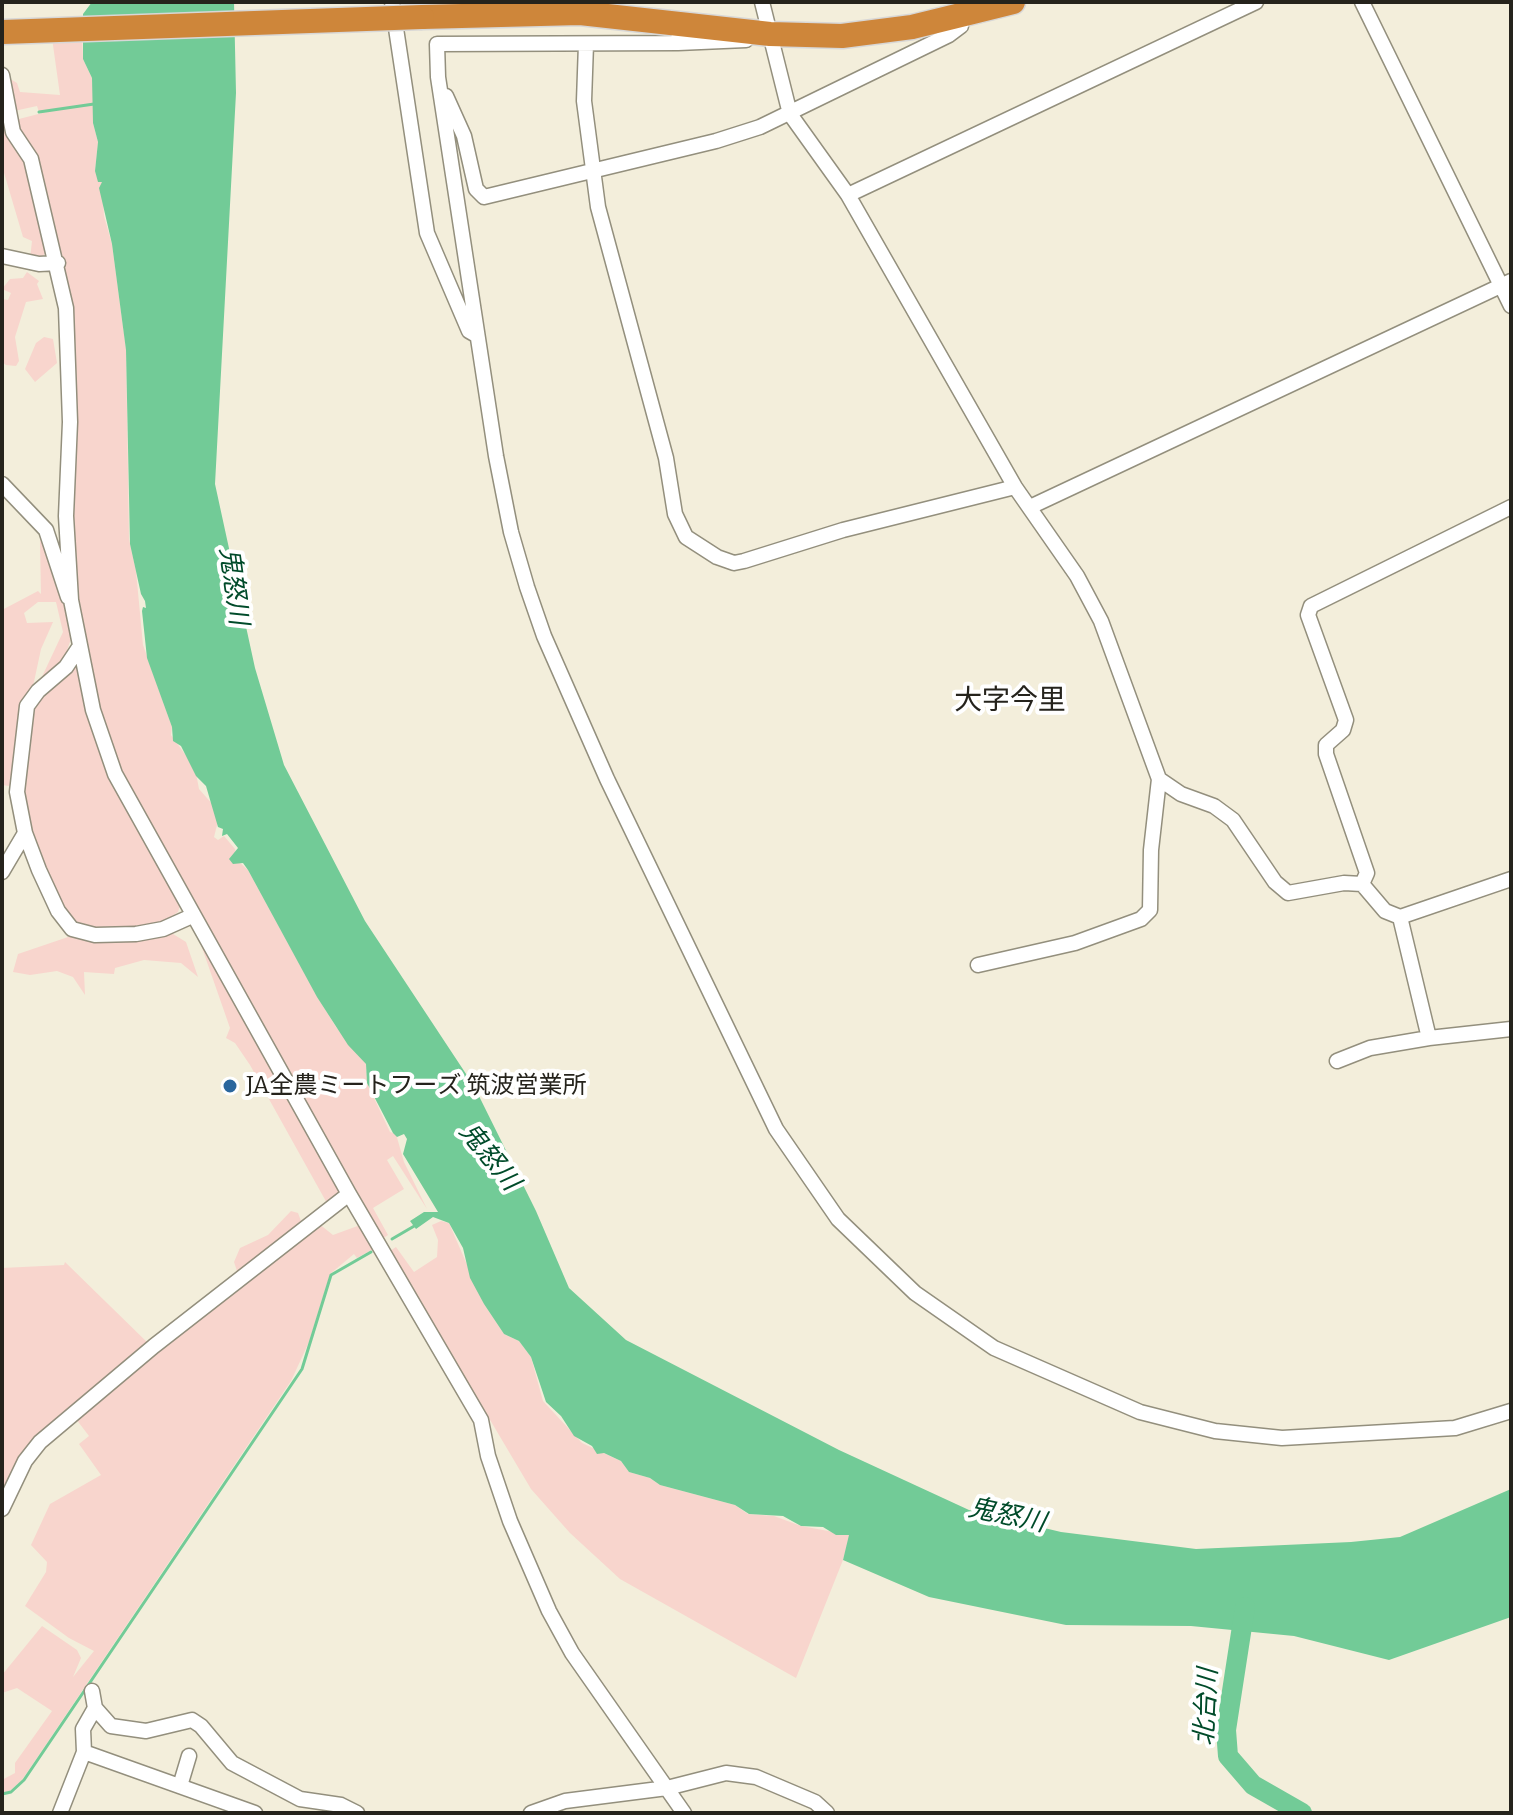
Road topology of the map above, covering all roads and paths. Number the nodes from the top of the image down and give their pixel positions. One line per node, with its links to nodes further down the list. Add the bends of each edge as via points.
1 (392, 2): 21 (street, via 424,223 469,331)
2 (762, 2): 10 (street)
3 (1013, 2): 7 (highway)
4 (1256, 2): 16 (street)
5 (1362, 2): 19 (street)
6 (428, 12): 8 (highway, bridge); 9 (highway, via 580,13)
7 (962, 16): 10 (highway, via 865,34); 14 (street, via 961,26 949,35)
8 (3, 32)
9 (679, 32): 10 (highway); 11 (street)
10 (770, 34): 14 (street)
11 (586, 44): 13 (street, via 437,44); 15 (street, via 584,101)
12 (2, 75): 18 (street, via 13,132 31,159)
13 (438, 77): 15 (street, via 464,136 476,189 484,197); 21 (street)
14 (790, 114): 15 (street, via 716,141); 16 (street)
15 (592, 171): 23 (street, via 606,244 666,458 675,514 680,529 699,548 734,563)
16 (848, 195): 23 (street)
17 (2, 256): 18 (street)
18 (58, 263): 26 (street, via 70,359 66,516)
19 (1506, 284): 20 (street); 24 (street)
20 (1511, 306)
21 (477, 335): 40 (street, via 511,532 544,636 739,1058 776,1129 838,1219 915,1293 994,1348 1140,1412 1215,1431 1282,1438 1455,1428)
22 (2, 484): 26 (street, via 46,530 64,594)
23 (1015, 487): 24 (street)
24 (1030, 507): 28 (street, via 1101,621)
25 (1511, 507): 32 (street, via 1311,606 1308,615 1346,720 1326,745 1326,754 1367,873)
26 (71, 600): 27 (street)
27 (78, 649): 29 (street, via 27,706 17,792); 33 (street, via 115,774)
28 (1159, 779): 32 (street, via 1233,820 1288,893); 35 (street, via 1150,910 1141,919 1075,943)
29 (25, 833): 30 (street); 33 (street, via 58,911 72,929 95,935 136,934)
30 (2, 872)
31 (1511, 879): 34 (street)
32 (1362, 884): 34 (street, via 1385,911)
33 (192, 916): 39 (street)
34 (1400, 917): 37 (street)
35 (978, 965)
36 (1511, 1029): 37 (street)
37 (1429, 1038): 38 (street, via 1370,1048)
38 (1337, 1061)
39 (349, 1194): 41 (street, via 40,1442); 47 (street, via 481,1420 510,1521 542,1597 572,1653)
40 (1511, 1411)
41 (2, 1509)
42 (92, 1691): 43 (street)
43 (95, 1708): 44 (street, via 83,1729); 51 (street, via 111,1726 123,1729 146,1731 192,1720 232,1763 300,1799)
44 (84, 1752): 46 (street); 48 (street)
45 (189, 1756): 46 (street)
46 (180, 1786): 50 (street)
47 (667, 1788): 52 (street, via 565,1801); 53 (street); 54 (street, via 742,1773 815,1802)
48 (61, 1810): 49 (street)
49 (77, 1813)
50 (255, 1813)
51 (357, 1813)
52 (531, 1813)
53 (684, 1813)
54 (827, 1813)

